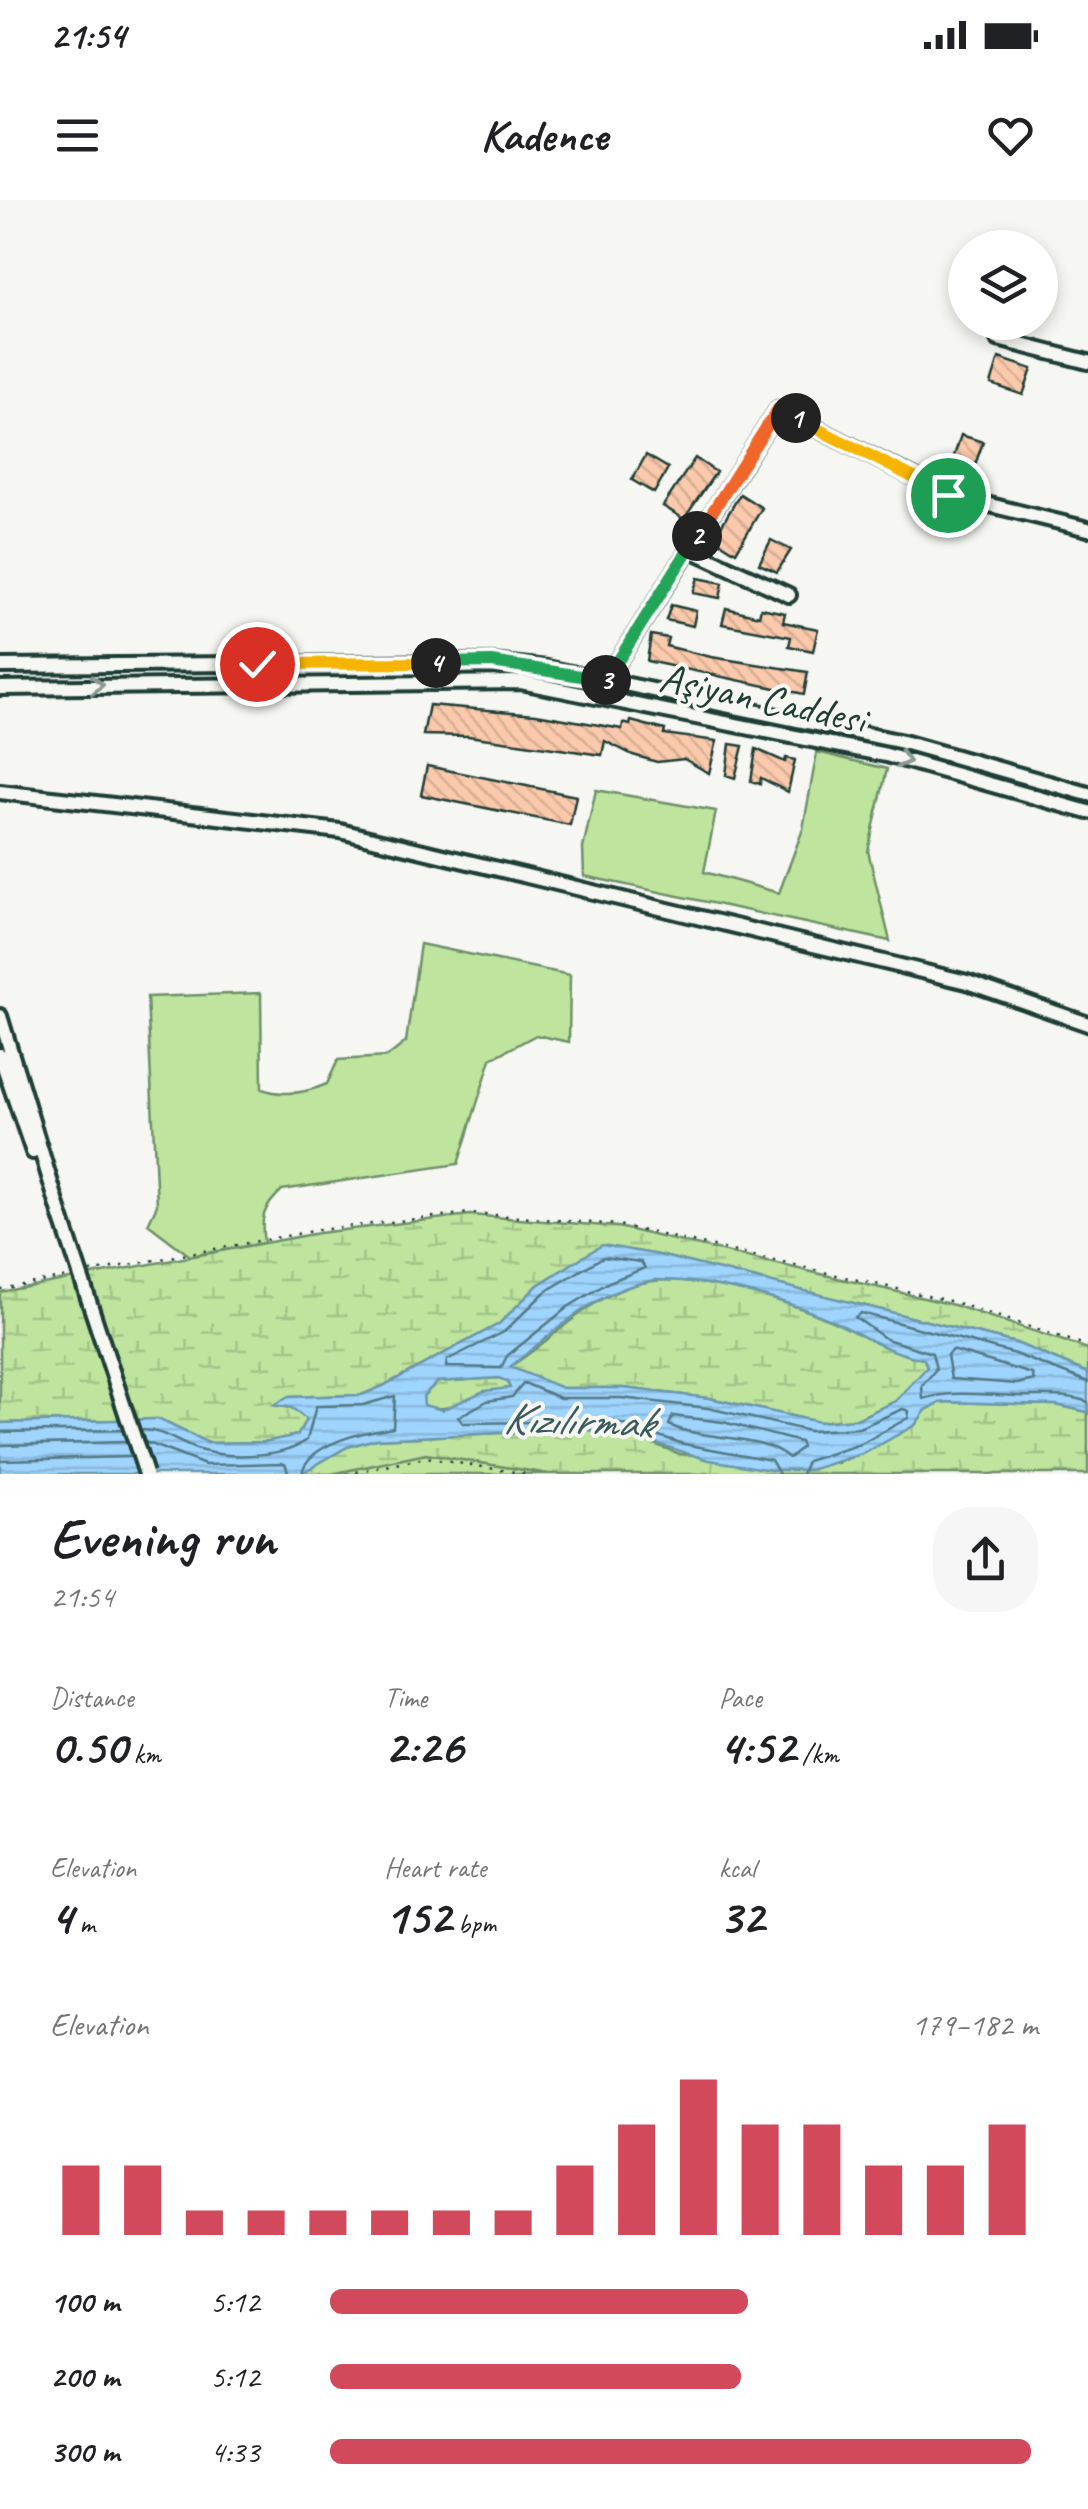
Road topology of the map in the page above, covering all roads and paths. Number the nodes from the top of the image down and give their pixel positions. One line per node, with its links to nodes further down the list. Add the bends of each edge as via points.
1 (1002, 340): 2 (street)
2 (1088, 362)
3 (1088, 530): 4 (street, via 948,495 778,409)
4 (689, 550): 5 (street); 7 (street)
5 (789, 595)
6 (0, 666): 7 (street, Aşiyan Caddesi, via 492,662)
7 (606, 680): 10 (street, Aşiyan Caddesi, via 903,742)
8 (0, 688): 11 (street, Aşiyan Caddesi, one-way to 11, via 521,682 886,755)
9 (0, 792): 13 (street, via 340,831 967,982)
10 (1088, 794)
11 (1088, 812)
12 (0, 1016): 15 (street)
13 (1088, 1024)
14 (0, 1055): 15 (street)
15 (57, 1214): 18 (street, bridge)
16 (0, 1289): 17 (path, via 318,1230 470,1212 618,1224 954,1302)
17 (1088, 1346)
18 (143, 1474)
19 (346, 1474): 20 (path, via 426,1458)
20 (528, 1474)

